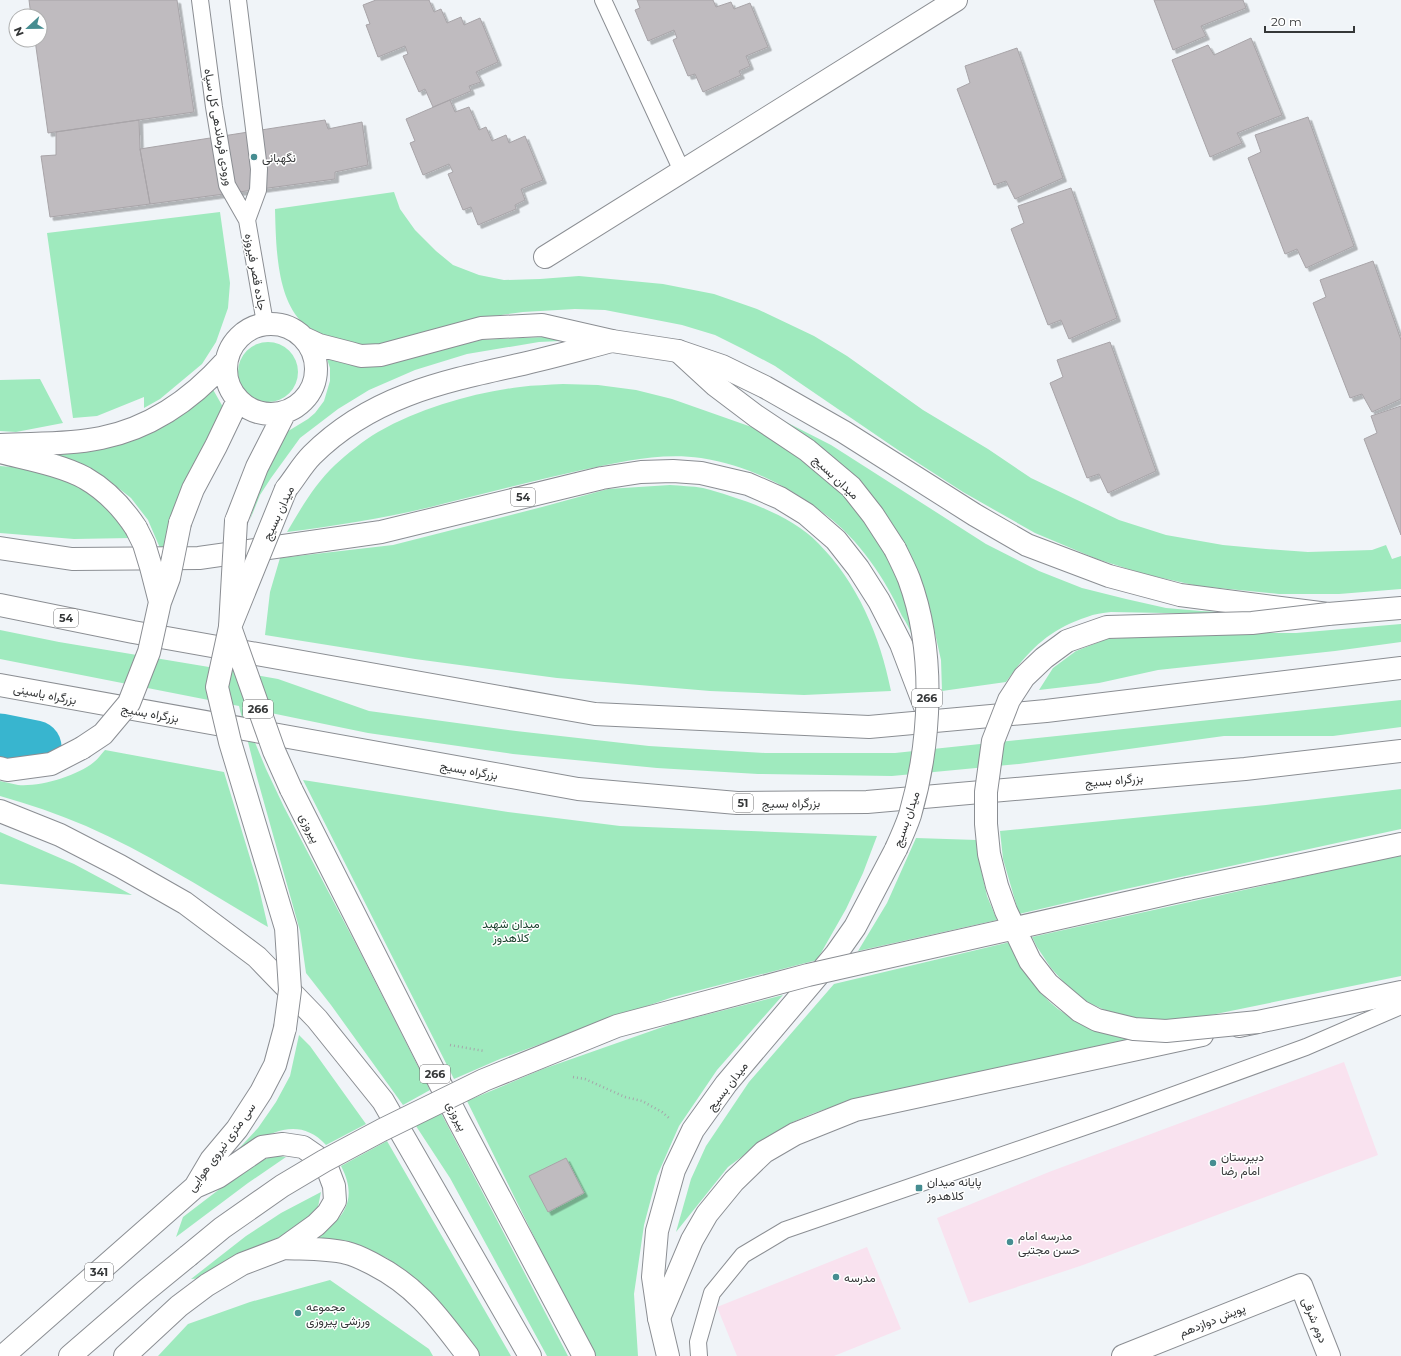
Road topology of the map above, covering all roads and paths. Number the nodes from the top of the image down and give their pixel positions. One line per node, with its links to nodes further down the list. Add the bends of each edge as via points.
1 (200, 0): 6 (lane, ورودی فرماندهی کل سپاه, via 227,185)
2 (238, 0): 6 (lane, via 259,169 258,190)
3 (603, 0): 5 (lane)
4 (956, 0): 5 (main road)
5 (682, 171): 7 (main road)
6 (247, 220): 8 (lane, جاده قصر فیروزه)
7 (545, 257)
8 (265, 324): 9 (main road, via 286,326); 12 (main road, via 251,328 239,336 231,347)
9 (304, 338): 10 (main road, via 319,345 361,356 381,355 481,328 542,326); 14 (main road, via 317,364 316,378 302,403)
10 (612, 341): 11 (main road); 22 (main road, میدان بسیج, bridge, via 464,376 421,389 378,407 343,429 312,456 286,489)
11 (678, 351): 21 (main road, via 722,366 765,387 844,432 975,515 1028,545 1109,576 1180,595); 26 (main road, میدان بسیج / 266, bridge, via 715,386 807,450 851,487 873,515 895,549 909,578 919,612 926,647)
12 (226, 361): 13 (main road, via 230,389); 15 (main road, via 213,376 173,408 137,428 79,441)
13 (238, 400): 14 (main road, via 261,414 276,415); 18 (main road, bridge, via 193,489 180,523 169,578)
14 (285, 412): 22 (main road, bridge, via 257,467 236,521)
15 (0, 445)
16 (0, 452): 18 (main road, bridge, via 85,478 108,494 124,511 144,544)
17 (0, 548): 26 (main road, 54, via 72,559 199,558 381,532 602,478 665,471 701,472 748,484 780,498 806,514 836,540 880,601 901,644)
18 (160, 602): 28 (main road, bridge, via 149,652 129,703 103,734 51,764 6,770)
19 (0, 605): 23 (main road, 54, via 133,632 595,714 869,727 1046,711)
20 (1401, 608): 21 (main road)
21 (1328, 614): 33 (main road, bridge, via 1252,622 1107,627 1067,641 1024,677 1009,700 993,741 986,792 989,854 1006,911 1030,961 1048,984 1080,1012 1097,1020 1134,1029 1166,1031)
22 (230, 627): 38 (main road, سی متری نیروی هوایی / 341, bridge, via 217,687 230,742 286,928 290,990 285,1028 275,1065 237,1129 210,1160); 47 (main road, پیروزی / 266, bridge, via 274,752 291,789 458,1119)
23 (1401, 668)
24 (0, 686): 25 (main road, بزرگراه یاسینی)
25 (90, 702): 27 (main road, بزرگراه بسیج / 51, via 578,789 737,803 867,802 1245,769)
26 (926, 712): 41 (main road, میدان بسیج / 266, bridge, via 922,763 909,817 896,849 855,927 836,954 726,1084 693,1130 674,1170 657,1231 653,1276)
27 (1401, 751)
28 (0, 768)
29 (0, 810): 46 (main road, via 60,835 185,903 257,957 317,1019 383,1101)
30 (1401, 844): 43 (main road, bridge, via 1188,889 808,975 617,1026 484,1080 382,1130 282,1186 222,1228)
31 (1401, 992): 33 (main road)
32 (1401, 1006): 49 (lane, via 1306,1047 785,1230 743,1255 712,1293 698,1342)
33 (1258, 1022): 41 (main road, via 856,1110 795,1134 764,1152 734,1181 706,1214)
34 (449, 1045): 35 (path)
35 (485, 1051)
36 (573, 1077): 37 (path, via 585,1079 642,1101 662,1112)
37 (673, 1122)
38 (194, 1187): 39 (main road, via 218,1177 262,1147 283,1144 303,1147 316,1156 328,1170 334,1186 335,1201 328,1213); 42 (main road, سی متری نیروی هوایی / 341)
39 (284, 1248): 44 (main road, via 242,1264 207,1285 179,1306); 45 (main road, via 349,1253 396,1277 427,1303)
40 (1301, 1285): 50 (main road, پویش دوازدهم); 51 (main road, دوم شرقی)
41 (658, 1318): 48 (main road, 266)
42 (2, 1356)
43 (70, 1356)
44 (125, 1356)
45 (468, 1356)
46 (530, 1356)
47 (584, 1356)
48 (668, 1356)
49 (699, 1356)
50 (1123, 1356)
51 (1329, 1356)

